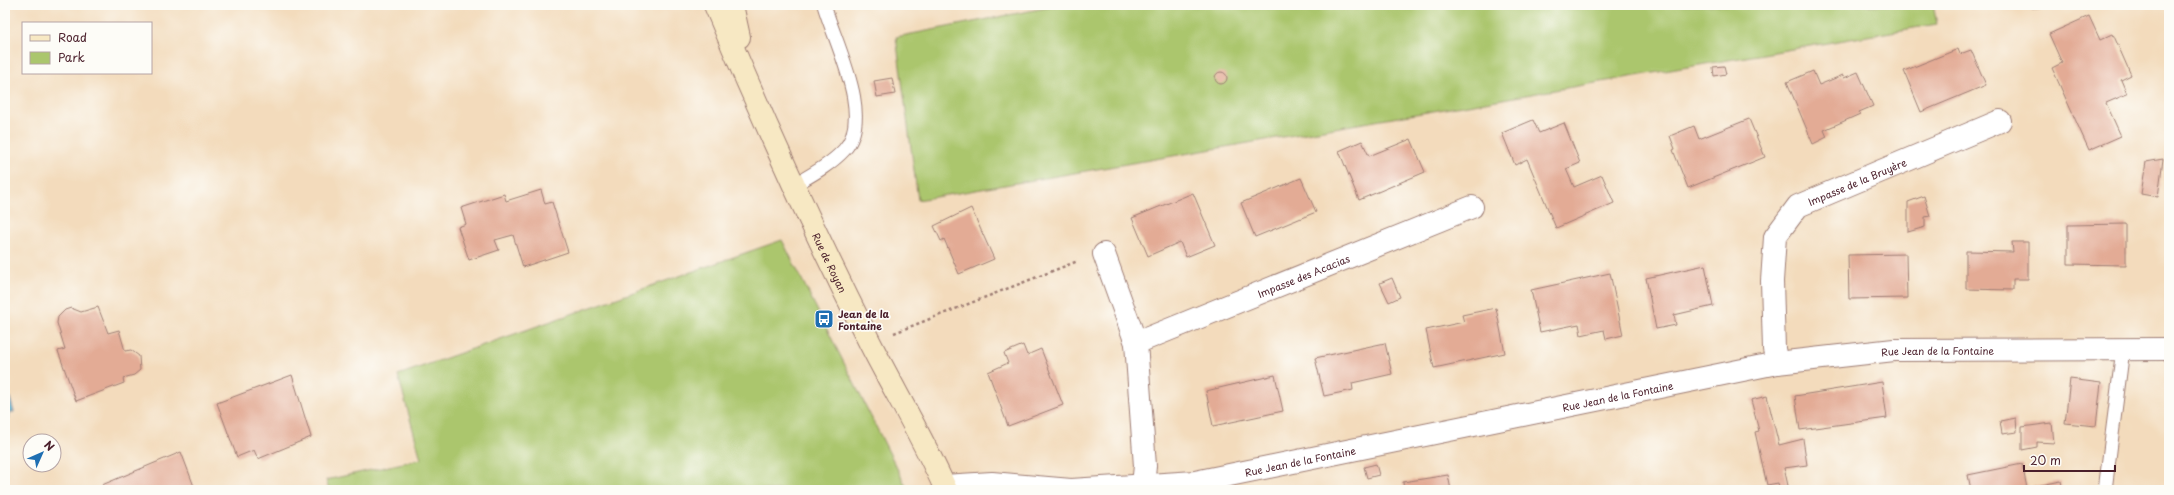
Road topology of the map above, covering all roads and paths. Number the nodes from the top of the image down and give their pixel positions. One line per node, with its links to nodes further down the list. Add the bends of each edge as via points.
1 (715, 5): 4 (main road, Rue de Royan)
2 (732, 5): 4 (main road, Rue de Royan)
3 (824, 5): 6 (lane, via 850,84 856,116 852,136 845,149 831,163)
4 (753, 97): 6 (main road, Rue de Royan)
5 (2000, 121): 13 (street, Impasse de la Bruyère, via 1798,206 1775,237 1772,281 1774,349)
6 (794, 185): 9 (main road, Rue de Royan)
7 (1472, 207): 10 (street, Impasse des Acacias)
8 (1104, 254): 9 (path, via 1078,261); 10 (street)
9 (870, 342): 15 (main road, Rue de Royan)
10 (1136, 343): 14 (street, via 1145,466)
11 (2169, 349): 12 (street, Rue Jean de la Fontaine)
12 (2123, 350): 13 (street, Rue Jean de la Fontaine, via 1894,350); 17 (lane)
13 (1777, 363): 14 (street, Rue Jean de la Fontaine, via 1195,482)
14 (1143, 485): 16 (street, Rue Jean de la Fontaine)
15 (945, 488): 16 (street, Rue Jean de la Fontaine, via 992,483)
16 (1070, 490)
17 (2105, 490)

